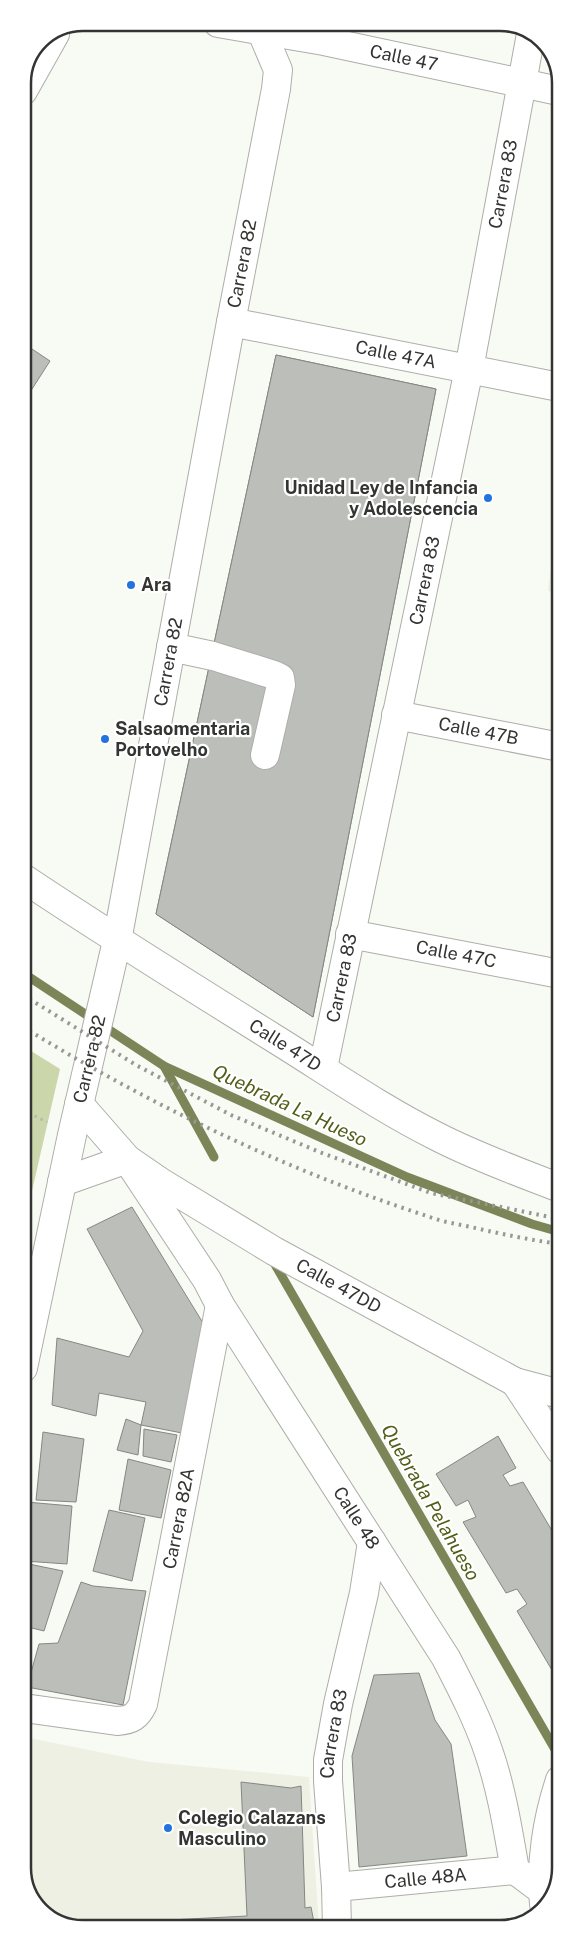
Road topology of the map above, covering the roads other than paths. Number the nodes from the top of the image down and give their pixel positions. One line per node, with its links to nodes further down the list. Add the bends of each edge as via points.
1 (264, 31): 6 (street)
2 (304, 31): 6 (street)
3 (309, 31): 8 (street, Calle 47)
4 (530, 41): 8 (street, Carrera 83)
5 (50, 43): 7 (street)
6 (278, 70): 10 (street, Carrera 82)
7 (32, 74)
8 (522, 84): 9 (street, Calle 47); 11 (street, Carrera 83)
9 (552, 90)
10 (231, 322): 11 (street, Calle 47A); 13 (street, Carrera 82)
11 (469, 369): 12 (street, Calle 47A); 14 (street, Carrera 83)
12 (552, 385)
13 (171, 647): 16 (street, via 213,656 280,678); 19 (street, Carrera 82)
14 (396, 715): 15 (street, Calle 47B); 18 (street, Carrera 83)
15 (552, 745)
16 (265, 755)
17 (31, 883): 19 (street, Calle 47D)
18 (350, 934): 20 (street, Calle 47C); 21 (street, Carrera 83)
19 (117, 940): 21 (street, Calle 47D); 22 (street, Carrera 82)
20 (552, 972)
21 (323, 1068): 25 (street, Calle 47D, via 438,1138)
22 (79, 1104): 23 (street, Calle 47DD); 24 (street, Carrera 82)
23 (128, 1159): 24 (street); 27 (street, Calle 48); 28 (street, Calle 47DD, via 274,1251)
24 (62, 1182): 26 (street, Carrera 82)
25 (552, 1185)
26 (31, 1303)
27 (220, 1305): 31 (street, Calle 48); 32 (street, Carrera 82A, via 143,1704 136,1717 125,1721)
28 (514, 1382): 29 (street, Calle 47DD); 30 (street)
29 (552, 1392)
30 (552, 1438)
31 (372, 1542): 34 (street, Calle 48, via 438,1644 472,1710 490,1753); 35 (street, Carrera 83, via 328,1760)
32 (31, 1709)
33 (552, 1816): 36 (street, via 545,1846)
34 (515, 1870): 35 (street, Calle 48A); 37 (street)
35 (336, 1887): 38 (street, Carrera 83)
36 (546, 1891)
37 (544, 1894)
38 (338, 1920)

